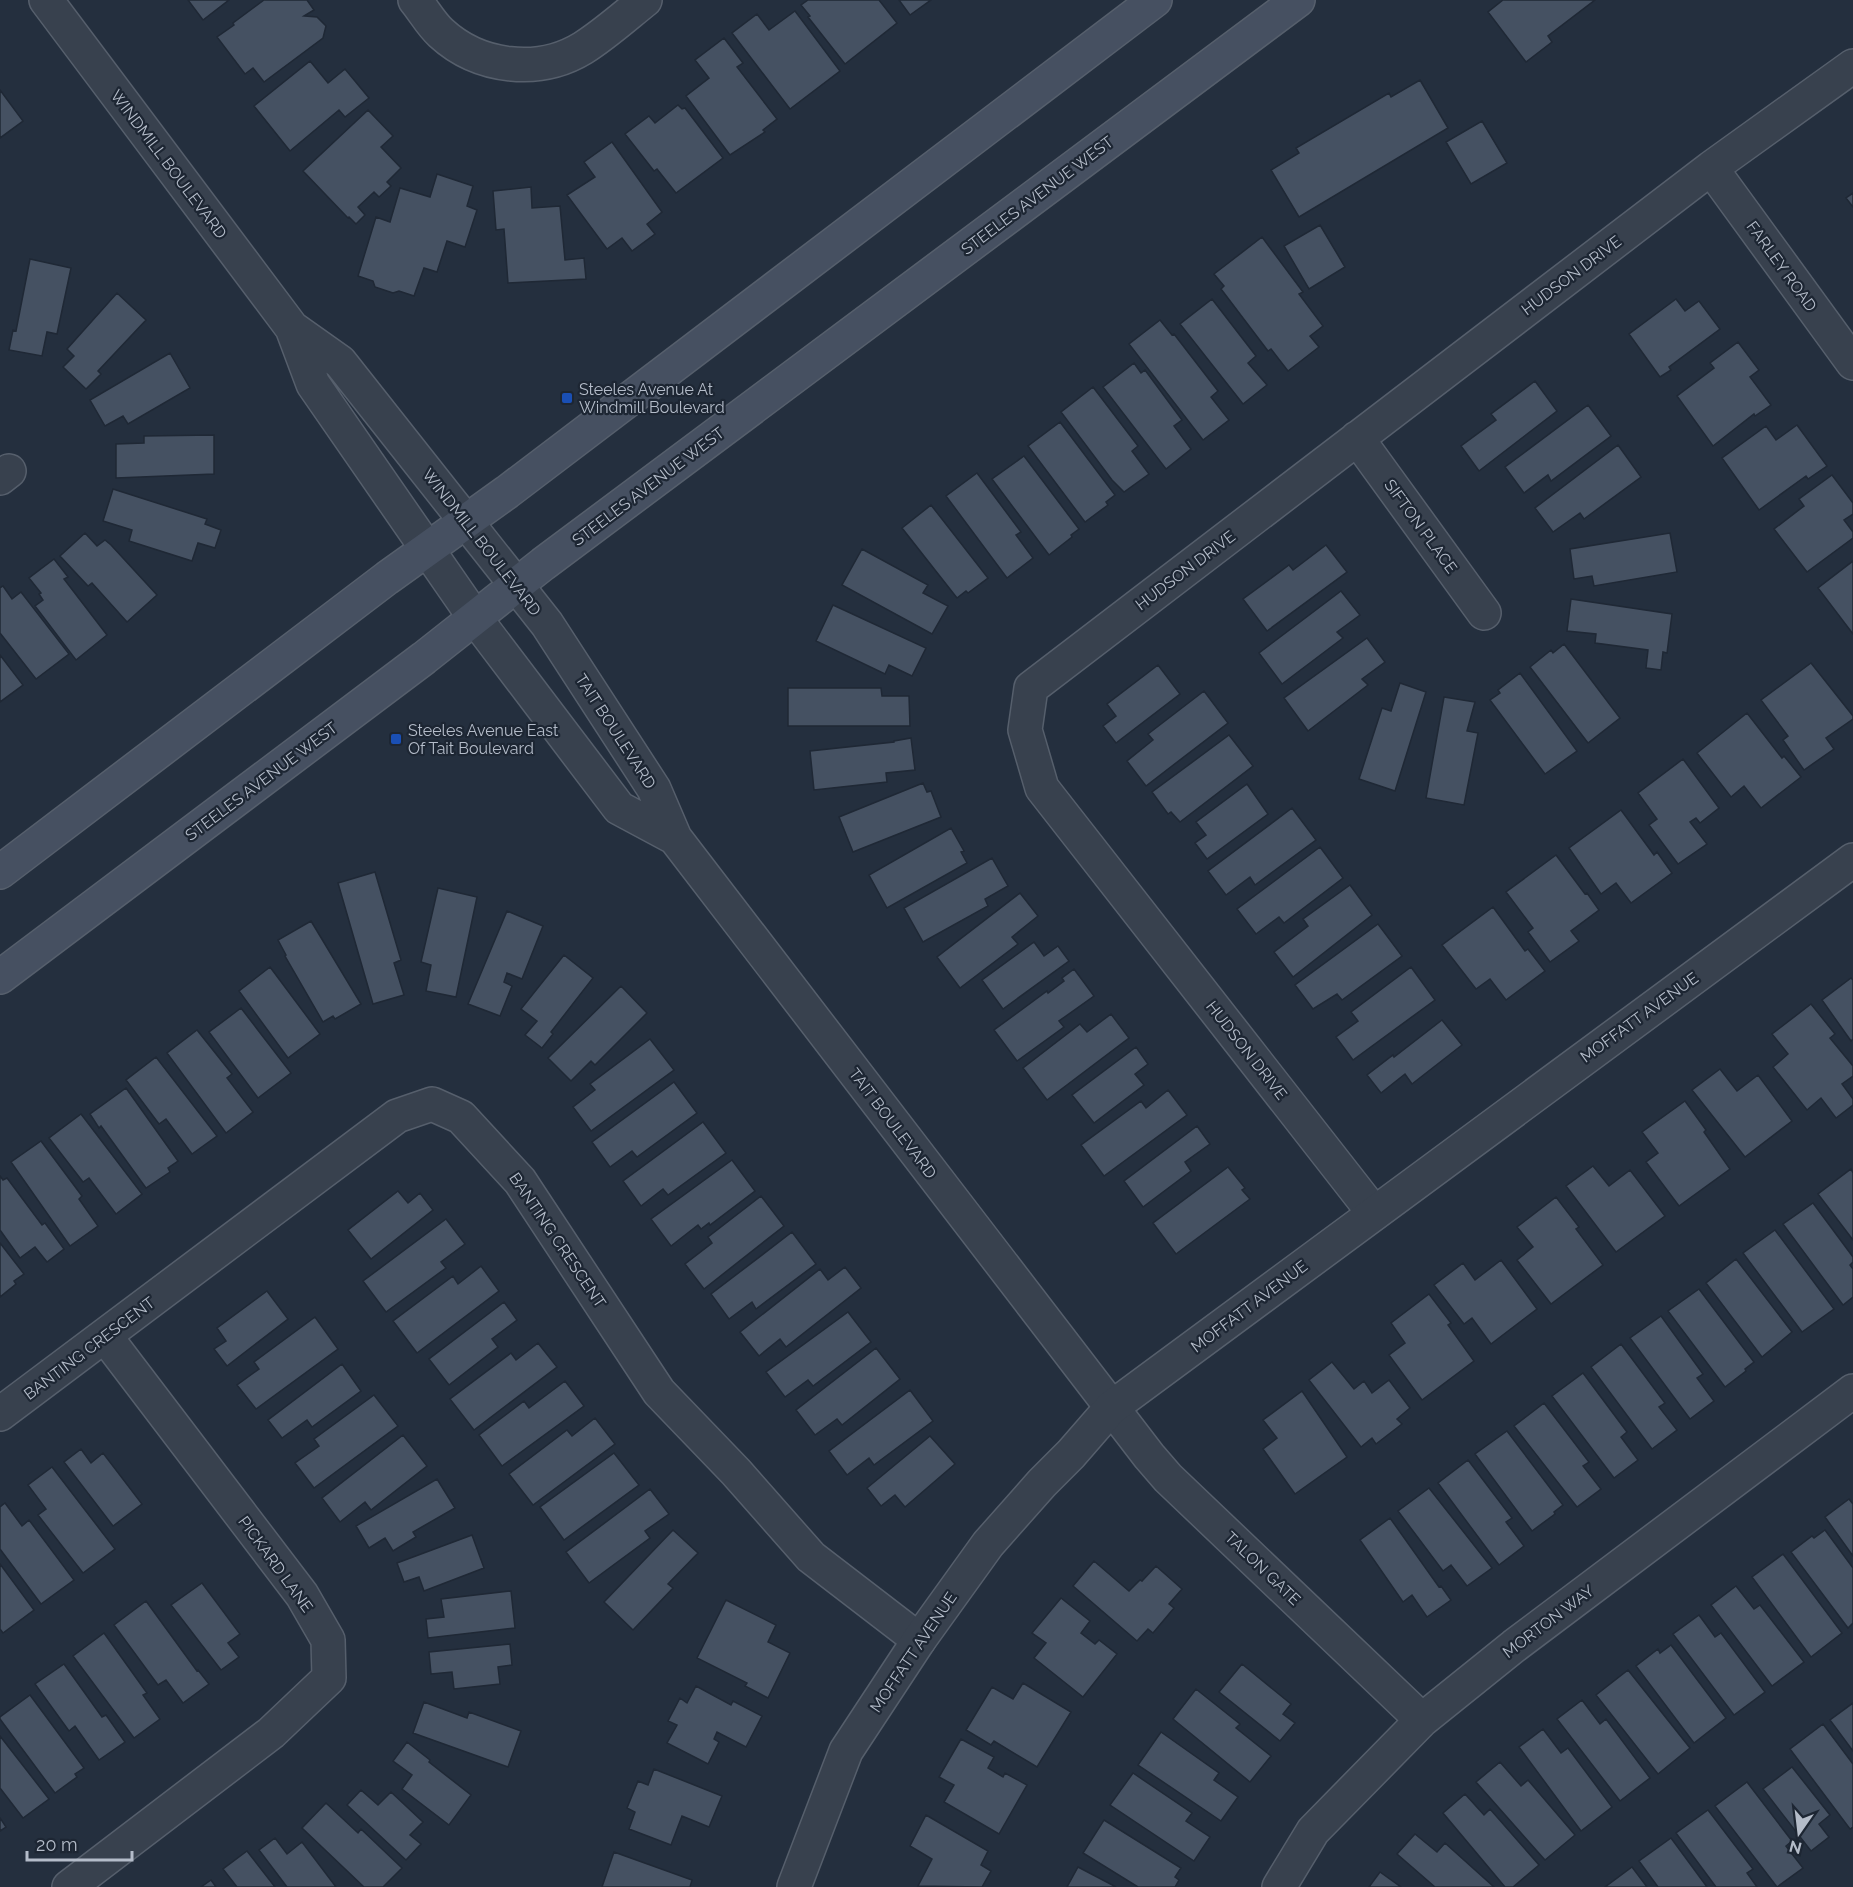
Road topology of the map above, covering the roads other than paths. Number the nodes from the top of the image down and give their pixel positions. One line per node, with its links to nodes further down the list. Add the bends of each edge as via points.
1 (46, 0): 8 (street, WINDMILL BOULEVARD)
2 (415, 0): 3 (street, via 440,32 463,49 487,61 519,64 551,62 582,48)
3 (645, 0)
4 (1155, 0): 11 (main road)
5 (1298, 0): 13 (main road, STEELES AVENUE WEST)
6 (1853, 66): 7 (street, HUDSON DRIVE)
7 (1711, 168): 9 (street, FARLEY ROAD); 10 (street, HUDSON DRIVE)
8 (292, 328): 11 (street, WINDMILL BOULEVARD, via 340,362); 12 (street, WINDMILL BOULEVARD, via 313,384)
9 (1853, 363)
10 (1357, 438): 15 (street, SIFTON PLACE); 21 (street, HUDSON DRIVE, via 1031,688 1025,729 1042,788)
11 (465, 522): 12 (main road); 13 (street, WINDMILL BOULEVARD)
12 (427, 549): 14 (street, WINDMILL BOULEVARD); 19 (main road)
13 (516, 585): 14 (main road, STEELES AVENUE WEST); 16 (street, WINDMILL BOULEVARD)
14 (468, 607): 17 (street, TAIT BOULEVARD, via 620,808); 20 (main road, STEELES AVENUE WEST)
15 (1484, 613)
16 (549, 628): 17 (street, TAIT BOULEVARD, via 654,789)
17 (675, 838): 24 (street, TAIT BOULEVARD)
18 (1853, 860): 21 (street, MOFFATT AVENUE)
19 (0, 872)
20 (0, 977)
21 (1374, 1213): 24 (street, MOFFATT AVENUE)
22 (105, 1336): 25 (street, BANTING CRESCENT); 26 (street, BANTING CRESCENT, via 397,1116 432,1104 461,1117 520,1181 659,1392 811,1557); 28 (street, PICKARD LANE, via 302,1595 328,1640 329,1678 271,1733)
23 (1853, 1391): 27 (street, MORTON WAY)
24 (1111, 1408): 26 (street, MOFFATT AVENUE, via 988,1544); 27 (street, TALON GATE, via 1168,1478)
25 (0, 1414)
26 (919, 1640): 29 (street, MOFFATT AVENUE, via 846,1750)
27 (1422, 1720): 30 (street, MORTON WAY, via 1313,1831)
28 (69, 1887)
29 (794, 1887)
30 (1279, 1887)

